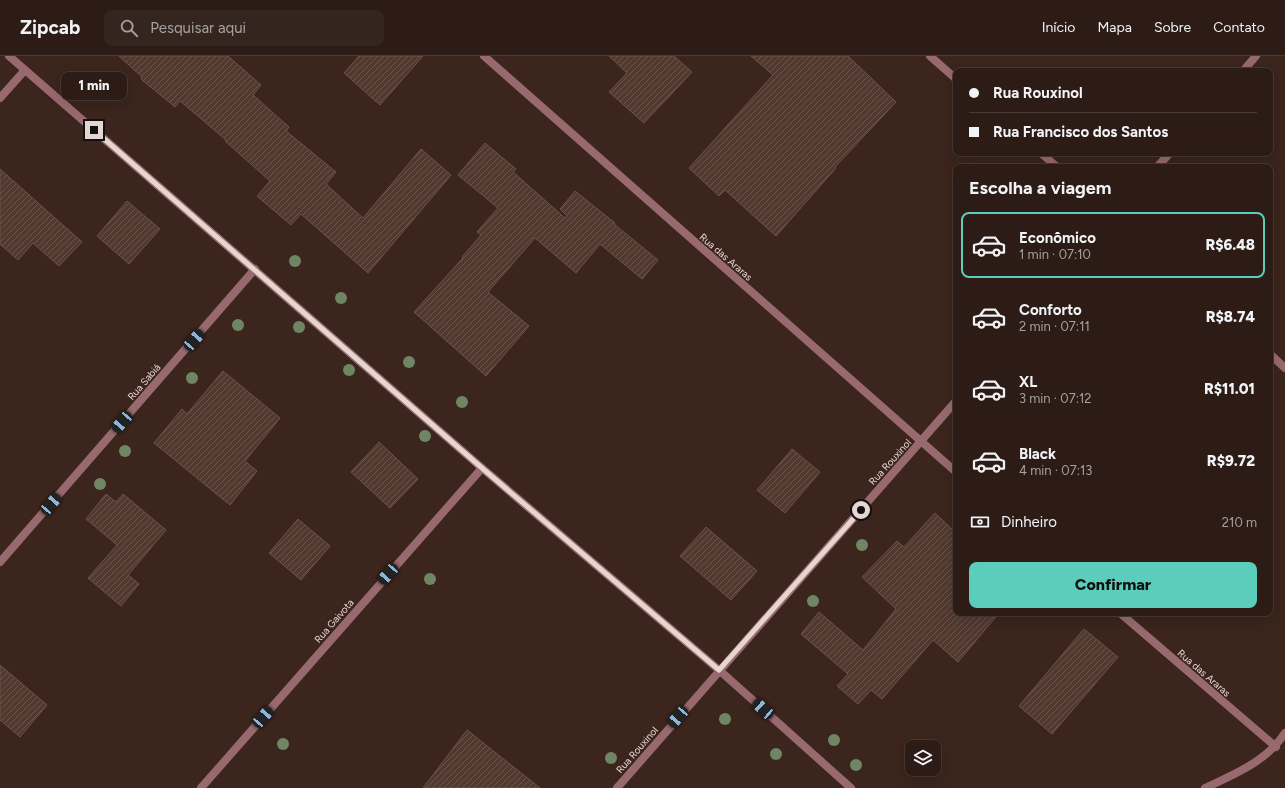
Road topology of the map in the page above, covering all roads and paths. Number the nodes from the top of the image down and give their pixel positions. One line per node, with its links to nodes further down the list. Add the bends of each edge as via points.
1 (9, 56): 6 (street)
2 (484, 56): 17 (street, Rua das Araras)
3 (930, 56): 7 (street)
4 (1256, 56): 5 (street)
5 (1245, 68)
6 (25, 70): 8 (street); 13 (street)
7 (953, 76)
8 (0, 98)
9 (1044, 156): 11 (street)
10 (1167, 156): 12 (street)
11 (1053, 164)
12 (1160, 164)
13 (255, 269): 18 (street); 20 (street, Rua Sabiá)
14 (1273, 357): 15 (street)
15 (1285, 368)
16 (953, 405): 17 (street, Rua Rouxinol)
17 (921, 442): 19 (street, Rua das Araras); 22 (street, Rua Rouxinol)
18 (482, 468): 22 (street); 25 (street, Rua Gaivota)
19 (953, 469)
20 (0, 562)
21 (1123, 616): 24 (street, Rua das Araras)
22 (719, 670): 26 (street, Rua Rouxinol); 27 (street)
23 (1285, 733): 24 (street)
24 (1276, 747): 28 (street, via 1242,771)
25 (201, 788)
26 (617, 788)
27 (851, 788)
28 (1205, 788)

